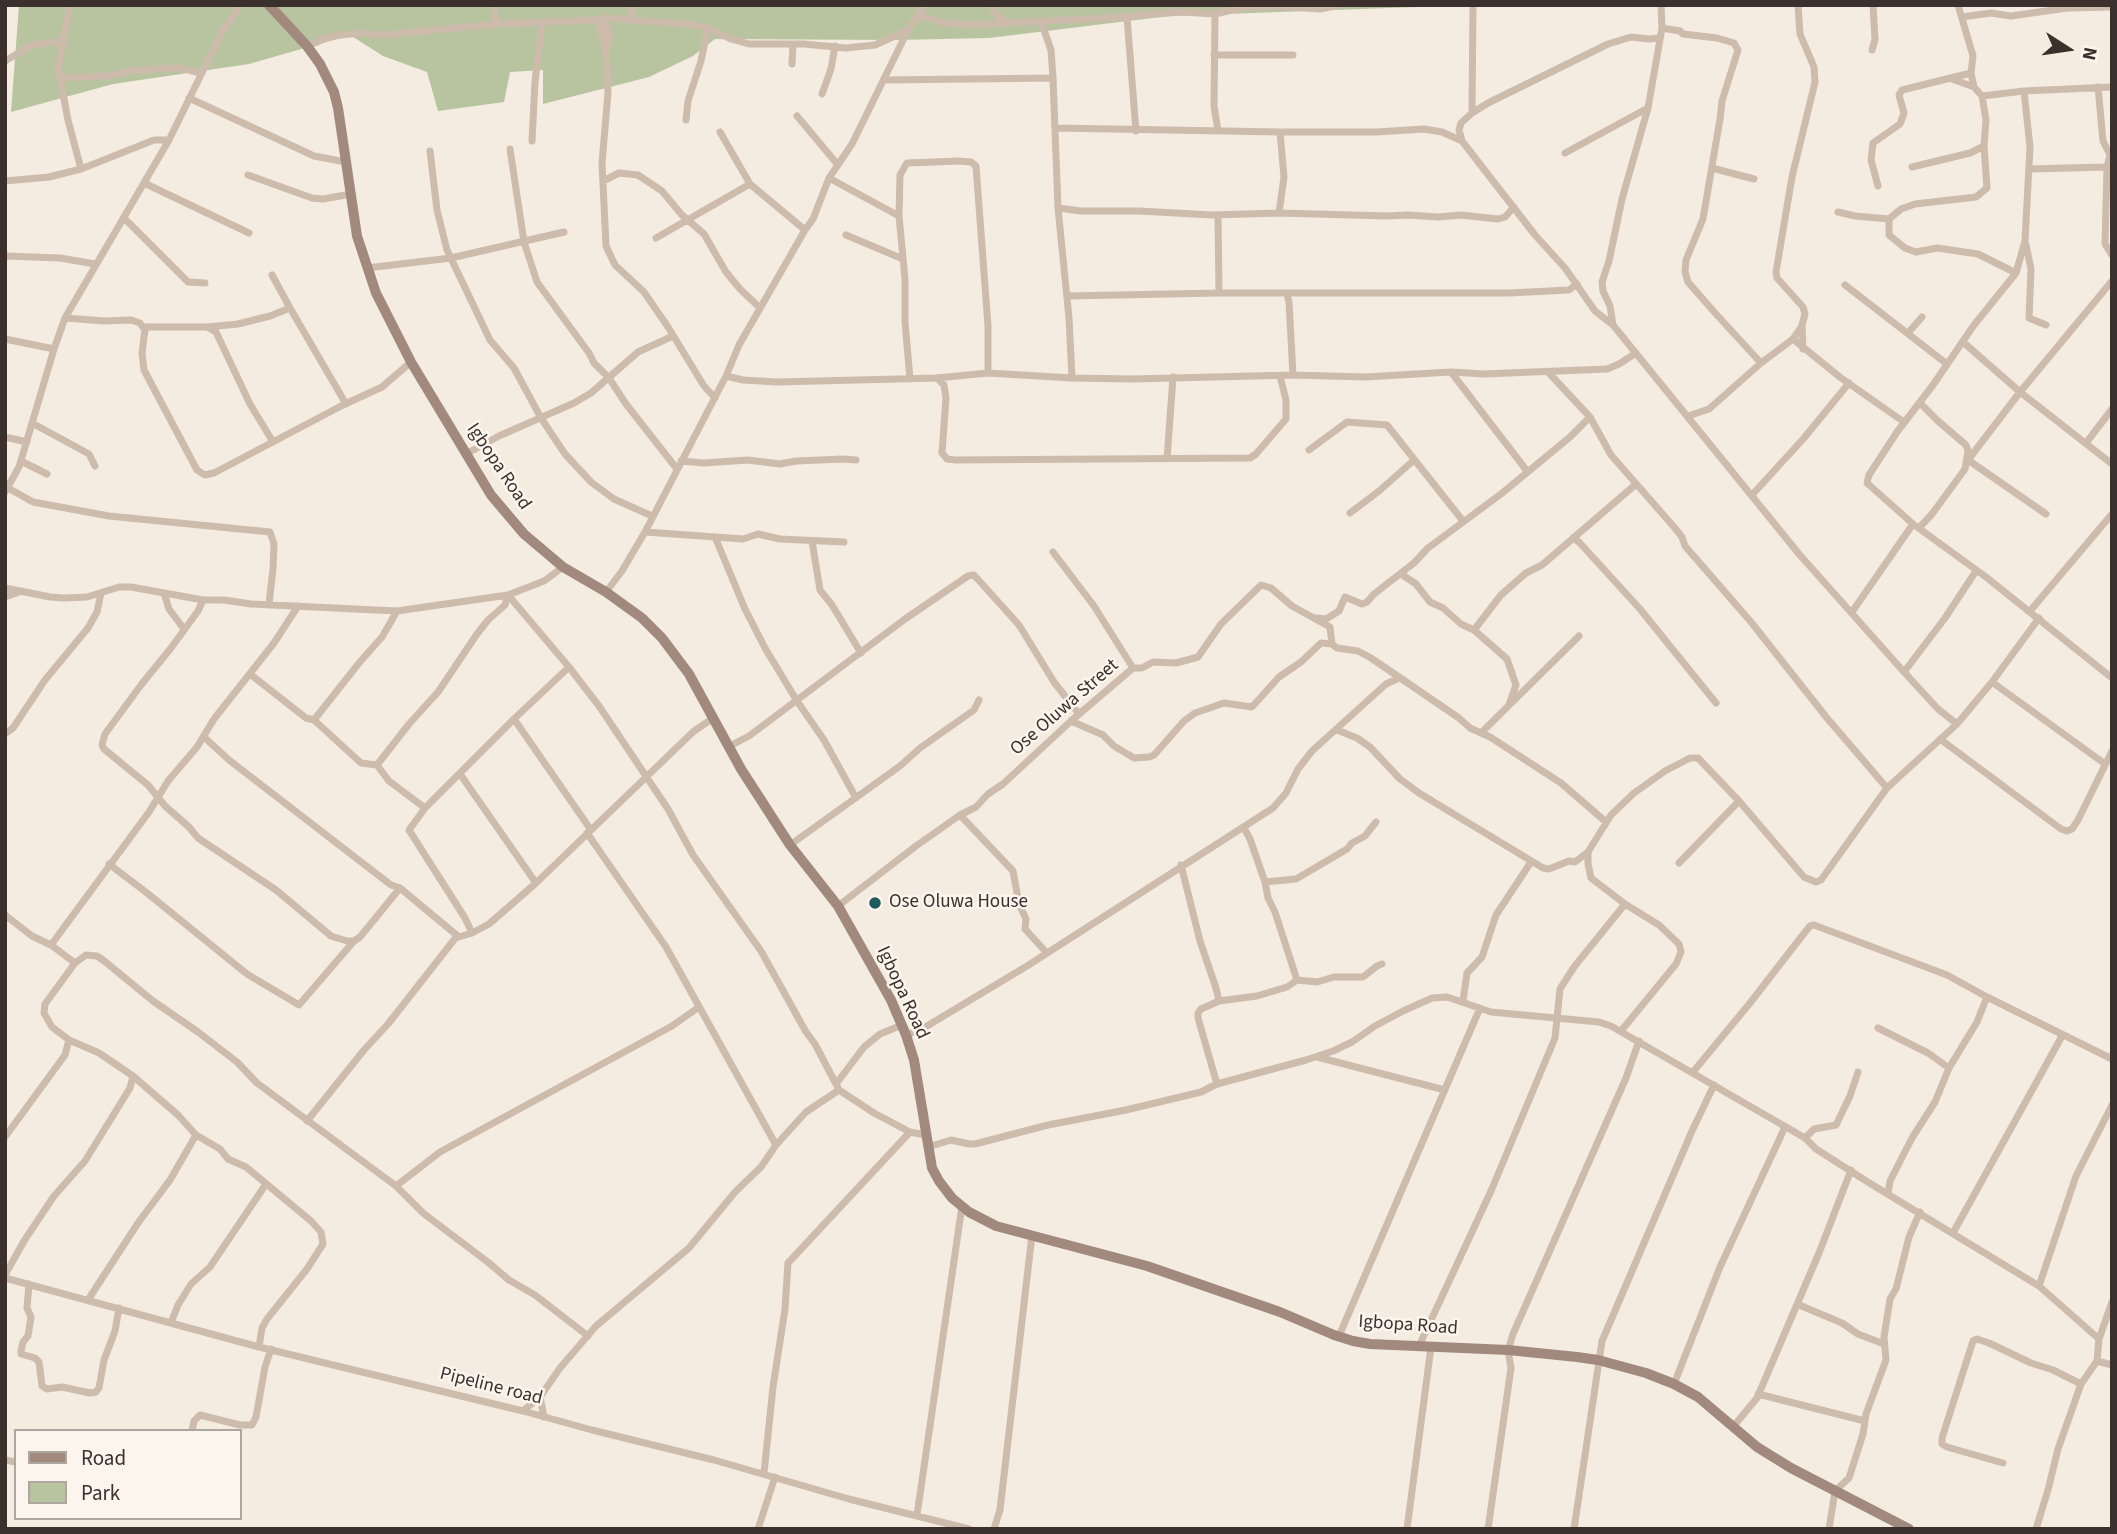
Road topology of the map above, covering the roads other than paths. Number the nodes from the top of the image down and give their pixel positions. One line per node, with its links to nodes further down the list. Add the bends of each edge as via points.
1 (70, 5): 31 (street)
2 (240, 5): 41 (street)
3 (269, 5): 33 (street, Igbopa Road)
4 (494, 5): 25 (street)
5 (633, 5): 21 (street)
6 (925, 5): 16 (street)
7 (991, 5): 24 (street)
8 (1339, 5): 15 (street, via 1240,8)
9 (1473, 5): 55 (street)
10 (1661, 5): 26 (street)
11 (1798, 5): 123 (street, via 1800,34 1814,67 1815,82 1776,272 1803,307)
12 (1873, 5): 36 (street)
13 (1958, 5): 18 (street)
14 (2112, 7): 18 (street)
15 (1215, 14): 17 (street); 37 (street)
16 (918, 15): 24 (street, via 953,24); 28 (street)
17 (1127, 17): 22 (street); 59 (street)
18 (1962, 17): 42 (street, via 1973,56)
19 (600, 19): 20 (street); 23 (street); 29 (street); 35 (street)
20 (619, 19): 21 (street); 29 (street)
21 (629, 20): 27 (street)
22 (1041, 21): 24 (street); 44 (street, via 1051,50)
23 (542, 22): 25 (street); 64 (street)
24 (1008, 22)
25 (496, 24): 33 (street, via 340,35)
26 (1662, 28): 30 (street); 74 (street, via 1734,43 1738,50 1722,101)
27 (708, 29): 32 (street, via 749,44); 57 (street)
28 (908, 30): 34 (street, via 875,45); 45 (street)
29 (610, 38): 35 (street)
30 (1659, 38): 54 (street); 55 (street, via 1626,38 1608,44)
31 (64, 41): 39 (street, via 32,45); 43 (street)
32 (793, 44): 34 (street); 40 (street)
33 (307, 46): 70 (street, Igbopa Road, via 334,92)
34 (835, 46): 51 (street)
35 (606, 50): 82 (street)
36 (1872, 50)
37 (1214, 55): 38 (street); 60 (street)
38 (1293, 55)
39 (5, 61)
40 (792, 64)
41 (201, 73): 43 (street, via 180,68); 53 (street)
42 (1970, 74): 46 (street); 47 (street)
43 (59, 78): 76 (street)
44 (1053, 78): 45 (street); 58 (street)
45 (884, 79): 71 (street)
46 (1951, 79): 47 (street); 85 (street, via 1902,90 1900,124 1873,143 1871,160)
47 (1974, 87): 52 (street)
48 (2098, 87): 49 (street); 50 (street); 73 (street, via 2103,141 2110,155)
49 (2112, 87)
50 (2024, 91): 52 (street); 77 (street)
51 (822, 94)
52 (1982, 96): 66 (street)
53 (189, 98): 63 (street); 70 (street, via 314,156)
54 (1648, 108): 69 (street); 122 (street, via 1602,282)
55 (1472, 113): 65 (street, via 1461,123)
56 (797, 116): 71 (street)
57 (686, 120)
58 (1056, 128): 59 (street); 88 (street)
59 (1136, 131): 60 (street)
60 (1218, 131): 62 (street)
61 (720, 132): 84 (street)
62 (1280, 132): 65 (street, via 1429,129); 90 (street, via 1284,177)
63 (169, 140): 76 (street, via 154,140); 83 (street)
64 (532, 141)
65 (1462, 141): 87 (street)
66 (1984, 146): 72 (street); 95 (street, via 1987,188 1982,194 1923,202 1901,209)
67 (510, 149): 102 (street)
68 (430, 151): 105 (street, via 442,232)
69 (1565, 153)
70 (346, 162): 86 (street, Igbopa Road)
71 (838, 165): 79 (street)
72 (1912, 167)
73 (2107, 167): 77 (street); 103 (street, via 2105,244)
74 (1712, 168): 80 (street); 136 (street, via 1703,219 1685,272 1688,282)
75 (5, 169): 81 (street)
76 (81, 169): 81 (street)
77 (2029, 169): 101 (street)
78 (248, 175): 86 (street, via 312,198)
79 (829, 178): 92 (street); 96 (street)
80 (1754, 178)
81 (7, 181)
82 (603, 181): 94 (street, via 619,173 638,175 662,191); 128 (street, via 610,256 644,292)
83 (144, 183): 93 (street); 98 (street)
84 (750, 184): 94 (street); 96 (street)
85 (1878, 186)
86 (351, 194): 108 (street, Igbopa Road, via 357,236)
87 (1514, 207): 90 (street, via 1498,219); 113 (street)
88 (1058, 208): 91 (street); 117 (street)
89 (1838, 212): 95 (street)
90 (1279, 213): 91 (street)
91 (1218, 215): 115 (street)
92 (899, 216): 106 (street); 140 (street, via 900,176 907,163 959,160 976,166)
93 (124, 218): 107 (street); 112 (street, via 188,282)
94 (687, 219): 100 (street); 119 (street, via 704,234 719,262)
95 (1889, 219): 109 (street, via 1889,235 1906,248 1978,254)
96 (805, 230): 119 (street)
97 (564, 232): 102 (street)
98 (249, 233)
99 (846, 234): 106 (street)
100 (656, 238)
101 (2025, 241): 109 (street); 124 (street, via 2031,269 2029,318)
102 (524, 242): 105 (street); 145 (street, via 540,288)
103 (2112, 255)
104 (5, 256): 107 (street)
105 (451, 258): 108 (street); 157 (street, via 490,340 514,368)
106 (903, 258): 148 (street)
107 (95, 264): 121 (street)
108 (368, 268): 135 (street, Igbopa Road, via 384,312)
109 (2016, 273): 131 (street)
110 (272, 275): 118 (street)
111 (2112, 281): 150 (street)
112 (205, 284)
113 (1577, 284): 116 (street, via 1569,290 1509,293); 122 (street, via 1595,311)
114 (1845, 285): 127 (street)
115 (1219, 293): 116 (street); 117 (street)
116 (1287, 294): 141 (street)
117 (1068, 296): 147 (street)
118 (290, 308): 126 (street, via 238,324); 153 (street)
119 (760, 308): 142 (street)
120 (1922, 317): 127 (street)
121 (65, 318): 125 (street, via 131,320); 132 (street)
122 (1613, 325): 134 (street)
123 (1802, 325): 130 (street); 133 (street)
124 (2046, 325)
125 (144, 327): 126 (street); 162 (street, via 144,370 198,470 205,475 214,473)
126 (207, 327): 162 (street, via 216,332)
127 (1908, 333): 137 (street)
128 (673, 335): 145 (street, via 638,352); 151 (street)
129 (5, 339): 132 (street)
130 (1793, 339): 133 (street); 136 (street)
131 (1963, 342): 137 (street); 150 (street)
132 (54, 349): 159 (street)
133 (1803, 349): 149 (street)
134 (1636, 353): 139 (street, via 1607,369); 155 (street)
135 (411, 362): 153 (street, via 382,387); 165 (street, Igbopa Road)
136 (1761, 363): 155 (street, via 1709,410)
137 (1947, 364): 152 (street)
138 (1451, 372): 139 (street); 141 (street); 174 (street)
139 (1548, 372): 156 (street)
140 (988, 373): 146 (street); 147 (street)
141 (1293, 375): 143 (street)
142 (726, 376): 148 (street, via 777,382); 151 (street)
143 (1280, 376): 144 (street); 166 (street, via 1286,419 1253,456)
144 (1173, 377): 147 (street); 166 (street)
145 (609, 378): 157 (street, via 575,403); 172 (street)
146 (937, 378): 148 (street); 166 (street, via 944,385 946,398 942,453 947,459)
147 (1072, 378)
148 (910, 379)
149 (1849, 383): 158 (street); 178 (street)
150 (2020, 392): 163 (street); 168 (street)
151 (715, 398): 172 (street)
152 (1920, 403): 158 (street); 168 (street, via 1966,445)
153 (346, 404): 162 (street)
154 (2112, 409): 163 (street)
155 (1688, 416): 178 (street)
156 (1590, 417): 174 (street); 176 (street, via 1611,456)
157 (541, 418): 165 (street); 182 (street, via 590,482)
158 (1904, 422): 184 (street, via 1867,483)
159 (32, 423): 161 (street); 173 (street, via 89,454)
160 (5, 437): 161 (street)
161 (27, 442): 169 (street)
162 (273, 442)
163 (2086, 443): 171 (street)
164 (1310, 450): 170 (street, via 1347,422 1387,425)
165 (466, 454): 191 (street, Igbopa Road, via 501,508 534,544)
166 (1167, 459)
167 (856, 460): 172 (street)
168 (1968, 460): 180 (street); 184 (street, via 1954,485)
169 (21, 461): 175 (street); 177 (street)
170 (1413, 461): 179 (street); 183 (street)
171 (2112, 464)
172 (679, 465): 182 (street)
173 (95, 466)
174 (1527, 471): 183 (street)
175 (47, 474)
176 (1635, 485): 187 (street); 242 (street)
177 (7, 490): 202 (street, via 33,502 109,516 270,532 274,544)
178 (1752, 495): 206 (street)
179 (1350, 513)
180 (2046, 514)
181 (2112, 514): 205 (street)
182 (652, 516): 185 (street)
183 (1463, 521): 193 (street)
184 (1916, 526): 192 (street); 206 (street)
185 (645, 532): 186 (street); 196 (street)
186 (715, 537): 188 (street, via 743,539 758,534); 222 (street, via 745,609)
187 (1573, 538): 210 (street, via 1500,595); 223 (street, via 1640,608)
188 (812, 541): 189 (street); 213 (street, via 820,590)
189 (844, 542)
190 (1053, 552): 215 (street)
191 (564, 567): 196 (street, Igbopa Road); 199 (street)
192 (1976, 571): 205 (street); 216 (street)
193 (1401, 574): 207 (street, via 1367,602 1345,597 1339,611 1326,619); 210 (street, via 1430,601)
194 (5, 588): 195 (street)
195 (22, 591): 197 (street, via 64,598); 200 (street)
196 (607, 592): 227 (street, Igbopa Road, via 642,618 670,648)
197 (102, 593): 198 (street, via 131,587); 233 (street, via 88,628)
198 (164, 593): 201 (street); 209 (street)
199 (508, 596): 204 (street); 214 (street); 239 (street)
200 (5, 597)
201 (203, 600): 202 (street); 209 (street)
202 (269, 604): 203 (street)
203 (294, 608): 204 (street); 217 (street)
204 (397, 611): 228 (street, via 382,638)
205 (2030, 611): 208 (street)
206 (1852, 612): 216 (street)
207 (1312, 618): 212 (street, via 1330,626); 215 (street, Ose Oluwa Street, via 1261,585 1221,624 1195,660)
208 (2039, 618): 219 (street); 220 (street)
209 (184, 629): 243 (street, via 102,745)
210 (1474, 630): 224 (street, via 1507,659 1517,685)
211 (1579, 636): 224 (street)
212 (1332, 645): 218 (street, via 1362,653); 229 (street, via 1321,643 1279,677 1252,707 1224,703 1195,713 1149,757 1134,758 1103,735)
213 (862, 653): 222 (street); 225 (street, via 974,575 1019,625)
214 (569, 667): 226 (street); 241 (street)
215 (1133, 668): 225 (street, Ose Oluwa Street)
216 (1904, 672): 230 (street)
217 (250, 674): 228 (street); 234 (street)
218 (1399, 678): 231 (street, via 1386,684); 232 (street)
219 (2112, 678)
220 (1992, 682): 230 (street); 238 (street)
221 (979, 700): 244 (street, via 974,710)
222 (797, 701): 236 (street); 244 (street)
223 (1716, 704)
224 (1509, 705): 232 (street)
225 (1079, 714): 229 (street, Ose Oluwa Street)
226 (514, 719): 240 (street); 251 (street)
227 (712, 719): 236 (street, Igbopa Road); 241 (street)
228 (314, 720): 239 (street, via 361,763)
229 (1071, 721): 247 (street, Ose Oluwa Street, via 976,807)
230 (1957, 724): 235 (street)
231 (1337, 730): 250 (street, via 1297,769 1273,808); 254 (street, via 1370,747 1419,793)
232 (1481, 733): 249 (street, via 1562,783)
233 (5, 734)
234 (204, 737): 243 (street); 260 (street, via 390,885)
235 (1940, 739): 238 (street, via 2067,831 2078,820); 242 (street)
236 (729, 747): 252 (street, Igbopa Road)
237 (2112, 751): 238 (street)
238 (2105, 764)
239 (377, 765): 246 (street, via 389,781)
240 (460, 774): 246 (street); 258 (street)
241 (645, 777): 251 (street); 292 (street, via 761,951)
242 (1887, 788): 245 (street, via 1816,882 1804,877)
243 (157, 797): 256 (street); 266 (street, via 198,838 276,890 322,930 340,940)
244 (856, 798): 252 (street)
245 (1740, 802): 249 (street, via 1693,757 1634,793); 255 (street)
246 (425, 808): 264 (street, via 408,830)
247 (960, 815): 262 (street, Ose Oluwa Street); 268 (street, via 1013,871 1027,919 1025,929)
248 (1376, 822): 259 (street, via 1348,849 1296,878)
249 (1606, 822): 253 (street)
250 (1244, 828): 257 (street); 259 (street)
251 (589, 831): 258 (street); 275 (street, via 666,947)
252 (790, 845): 262 (street, Igbopa Road)
253 (1588, 852): 254 (street, via 1579,860 1549,869); 261 (street, via 1591,877)
254 (1531, 862): 274 (street, via 1496,915 1482,957 1465,977)
255 (1679, 863)
256 (109, 864): 266 (street, via 247,974 299,1005); 267 (street)
257 (1181, 865): 268 (street); 273 (street)
258 (536, 883): 264 (street)
259 (1265, 883): 271 (street)
260 (400, 888): 265 (street); 266 (street)
261 (1625, 904): 277 (street, via 1560,989); 280 (street, via 1659,925 1679,944 1681,952)
262 (838, 906): 279 (street, Igbopa Road)
263 (5, 915): 267 (street)
264 (472, 933): 265 (street)
265 (457, 936): 295 (street)
266 (354, 941)
267 (51, 945): 269 (street)
268 (1046, 952): 279 (street, via 933,1023)
269 (75, 963): 282 (street, via 44,1008 52,1027); 295 (street, via 86,955 103,960)
270 (1382, 964): 271 (street, via 1363,978)
271 (1297, 980): 273 (street, via 1257,996)
272 (1987, 997): 281 (street); 286 (street); 287 (street, via 1947,975 1810,926)
273 (1219, 1001): 290 (street, via 1198,1013)
274 (1463, 1001): 276 (street); 284 (street, via 1432,998)
275 (699, 1007): 302 (street); 306 (street, via 440,1152)
276 (1480, 1008): 277 (street, via 1514,1016); 293 (street)
277 (1557, 1018): 280 (street, via 1599,1022); 324 (street, via 1555,1038)
278 (1878, 1028): 286 (street)
279 (904, 1030): 292 (street, via 873,1039); 299 (street, Igbopa Road, via 916,1070)
280 (1621, 1031): 283 (street)
281 (2062, 1036): 285 (street); 310 (street)
282 (69, 1040): 289 (street); 300 (street, via 65,1055)
283 (1639, 1041): 287 (street); 328 (street)
284 (1316, 1057): 290 (street); 293 (street)
285 (2112, 1059)
286 (1949, 1068): 307 (street, via 1936,1102 1890,1181)
287 (1693, 1072): 291 (street)
288 (1858, 1072): 301 (street, via 1836,1125 1814,1129)
289 (133, 1076): 298 (street); 312 (street, via 85,1161 54,1196)
290 (1217, 1084): 303 (street, via 1167,1101 975,1144 951,1140)
291 (1714, 1085): 296 (street); 329 (street, via 1602,1341)
292 (837, 1087): 297 (street); 302 (street)
293 (1445, 1090): 321 (street)
294 (2112, 1105): 314 (street, via 2076,1176)
295 (307, 1121): 306 (street)
296 (1785, 1127): 301 (street); 332 (street, via 1720,1266)
297 (910, 1132): 299 (street); 342 (street, via 788,1263)
298 (196, 1135): 305 (street); 315 (street)
299 (926, 1135): 303 (street, Igbopa Road)
300 (5, 1137)
301 (1805, 1138): 304 (street)
302 (776, 1144): 320 (street, via 689,1248)
303 (928, 1147): 308 (street, Igbopa Road, via 939,1181)
304 (1851, 1170): 307 (street); 317 (street)
305 (266, 1184): 319 (street, via 210,1267 191,1284); 325 (street, via 311,1221 323,1244 267,1319)
306 (396, 1186): 320 (street, via 423,1213)
307 (1888, 1194): 309 (street)
308 (962, 1206): 311 (street, Igbopa Road, via 996,1226); 345 (street)
309 (1920, 1212): 310 (street); 323 (street, via 1890,1299)
310 (1953, 1233): 314 (street)
311 (1032, 1235): 321 (street, Igbopa Road, via 1147,1266); 348 (street, via 1000,1510)
312 (5, 1277): 313 (street, Pipeline road)
313 (29, 1284): 315 (street, Pipeline road); 318 (street, via 31,1317 20,1351 39,1362 41,1386 47,1389 96,1392)
314 (2039, 1286): 322 (street)
315 (88, 1300): 318 (street, Pipeline road)
316 (2112, 1302): 322 (street)
317 (1797, 1304): 323 (street); 334 (street)
318 (119, 1308): 319 (street, Pipeline road)
319 (171, 1323): 325 (street, Pipeline road)
320 (588, 1336): 335 (street)
321 (1339, 1336): 324 (street, Igbopa Road, via 1370,1344)
322 (2099, 1339): 330 (street)
323 (1884, 1344): 338 (street, via 1886,1360)
324 (1419, 1346): 326 (street, Igbopa Road)
325 (260, 1347): 327 (street, Pipeline road)
326 (1431, 1347): 328 (street, Igbopa Road); 349 (street)
327 (271, 1349): 336 (street, Pipeline road); 340 (street, via 251,1425 200,1415)
328 (1508, 1350): 329 (street, Igbopa Road); 350 (street, via 1511,1368)
329 (1598, 1360): 332 (street, Igbopa Road); 351 (street)
330 (2096, 1361): 331 (street); 333 (street)
331 (2112, 1365)
332 (1674, 1384): 339 (street, Igbopa Road)
333 (2081, 1384): 341 (street, via 1989,1343 1973,1341 1942,1444); 354 (street)
334 (1758, 1394): 338 (street); 339 (street)
335 (540, 1397): 336 (street); 337 (street)
336 (523, 1411): 337 (street, Pipeline road)
337 (544, 1417): 342 (street, Pipeline road)
338 (1865, 1421): 344 (street, via 1849,1478)
339 (1734, 1427): 344 (street, Igbopa Road, via 1757,1447)
340 (192, 1429)
341 (2003, 1463)
342 (764, 1473): 343 (street, Pipeline road)
343 (775, 1477): 345 (street, Pipeline road); 346 (street)
344 (1835, 1491): 352 (street); 353 (street, Igbopa Road)
345 (917, 1515): 347 (street, Pipeline road)
346 (758, 1529)
347 (969, 1529)
348 (994, 1529)
349 (1407, 1529)
350 (1488, 1529)
351 (1574, 1529)
352 (1829, 1529)
353 (1909, 1529)
354 (2036, 1529)

